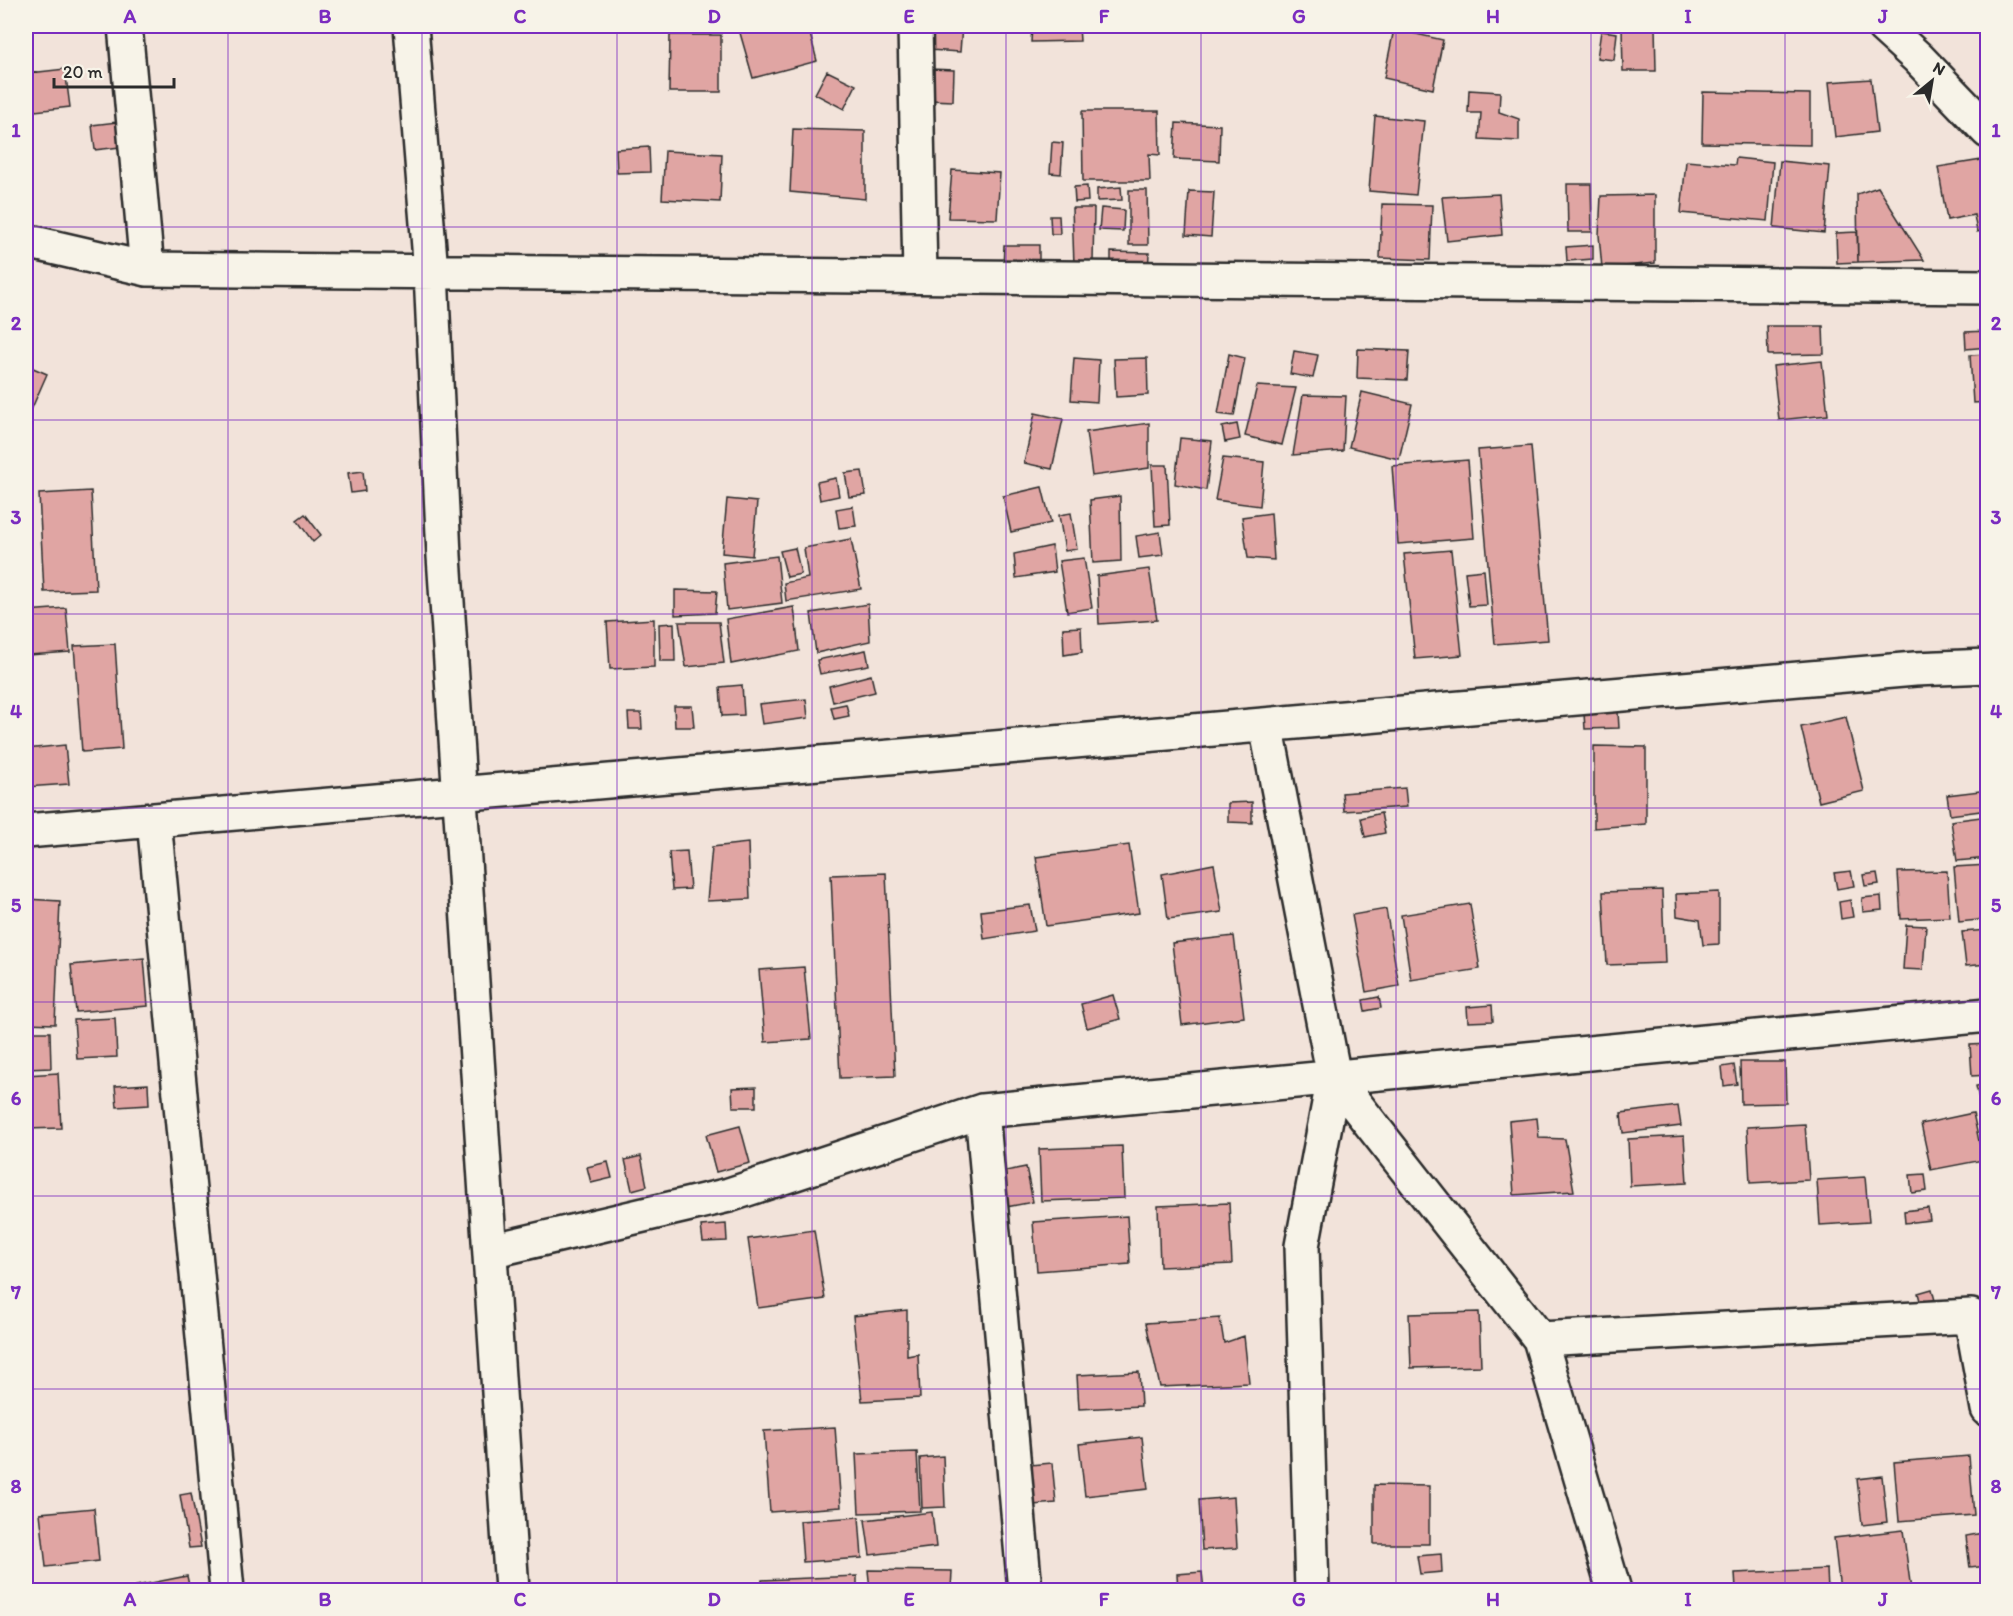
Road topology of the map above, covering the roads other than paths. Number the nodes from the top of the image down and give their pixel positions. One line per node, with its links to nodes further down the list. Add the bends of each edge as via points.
1 (125, 26): 7 (street)
2 (411, 26): 8 (street)
3 (915, 26): 9 (street)
4 (1884, 26): 5 (street)
5 (1988, 131)
6 (26, 241): 7 (street)
7 (147, 269): 8 (street)
8 (431, 272): 9 (street); 13 (street)
9 (920, 276): 10 (street)
10 (1988, 287)
11 (1988, 666): 12 (street)
12 (1266, 725): 13 (street); 17 (street)
13 (460, 794): 14 (street); 19 (street)
14 (154, 820): 15 (street); 22 (street)
15 (26, 831)
16 (1988, 1015): 17 (street)
17 (1334, 1077): 18 (street); 20 (street); 25 (street, via 1302,1246)
18 (982, 1110): 19 (street, via 729,1195); 24 (street)
19 (490, 1251): 23 (street)
20 (1540, 1339): 21 (street, via 1971,1316); 26 (street)
21 (1988, 1409)
22 (227, 1590)
23 (512, 1590)
24 (1025, 1590)
25 (1312, 1590)
26 (1614, 1590)

